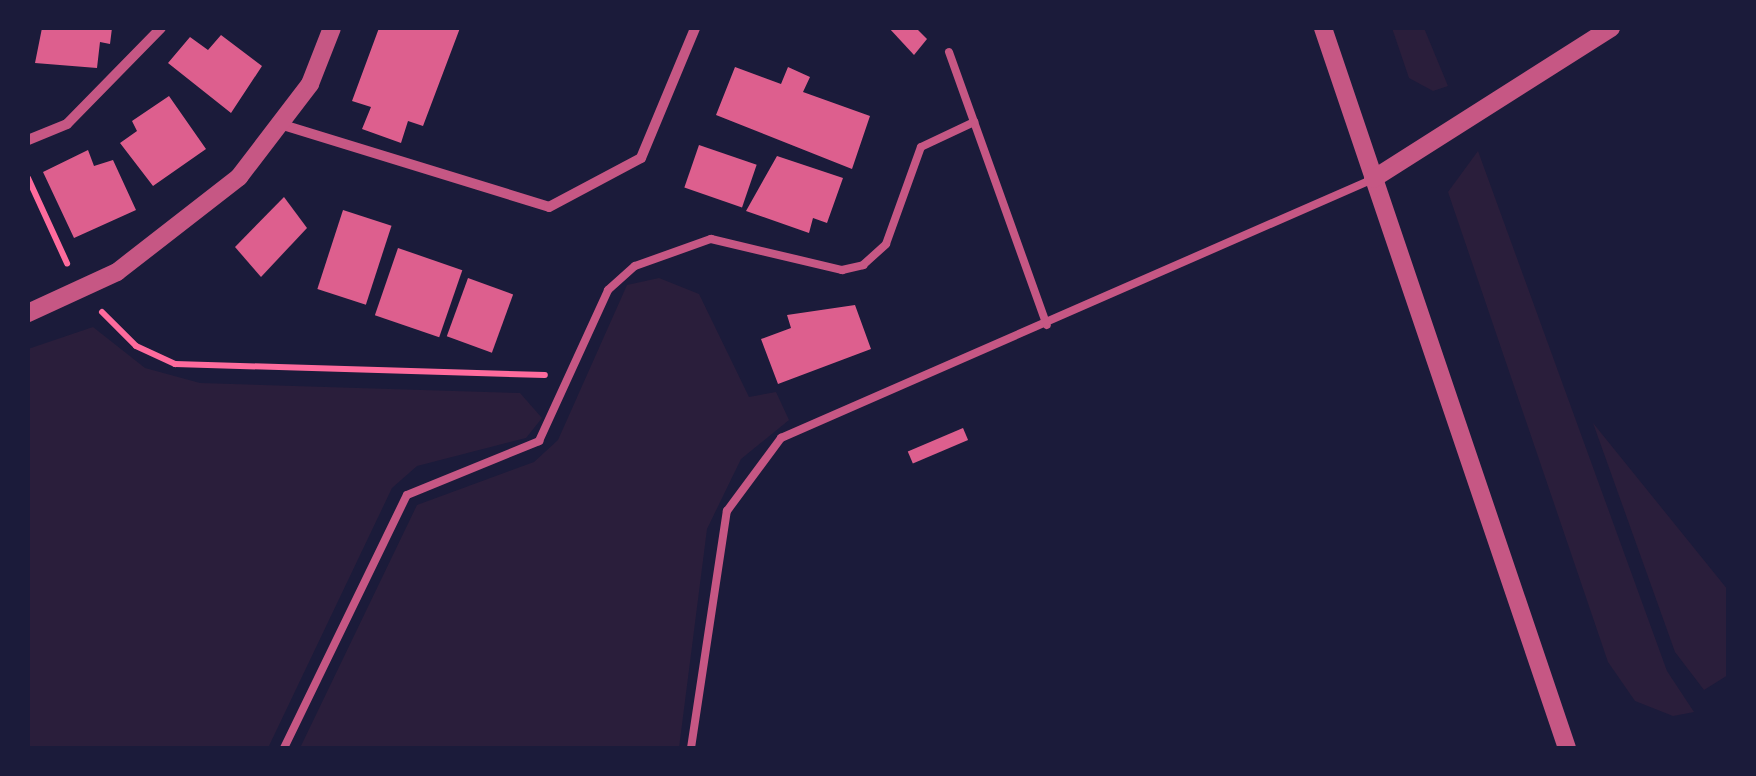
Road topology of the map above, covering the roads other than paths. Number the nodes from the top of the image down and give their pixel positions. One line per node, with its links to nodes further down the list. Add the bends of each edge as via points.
1 (161, 28): 9 (street, via 67,124)
2 (332, 28): 8 (street)
3 (695, 28): 8 (street, via 642,158 549,207)
4 (1323, 28): 10 (street)
5 (1612, 28): 10 (street)
6 (949, 52): 7 (lane)
7 (974, 122): 12 (lane); 13 (lane, via 921,147 886,244 863,265 842,270 748,242 672,250 608,290 540,441 407,495)
8 (283, 125): 11 (street, via 177,230 117,272)
9 (28, 140)
10 (1373, 179): 12 (lane); 15 (street)
11 (28, 313)
12 (1047, 325): 14 (lane, via 807,423 744,477 713,563)
13 (284, 748)
14 (691, 748)
15 (1567, 748)

